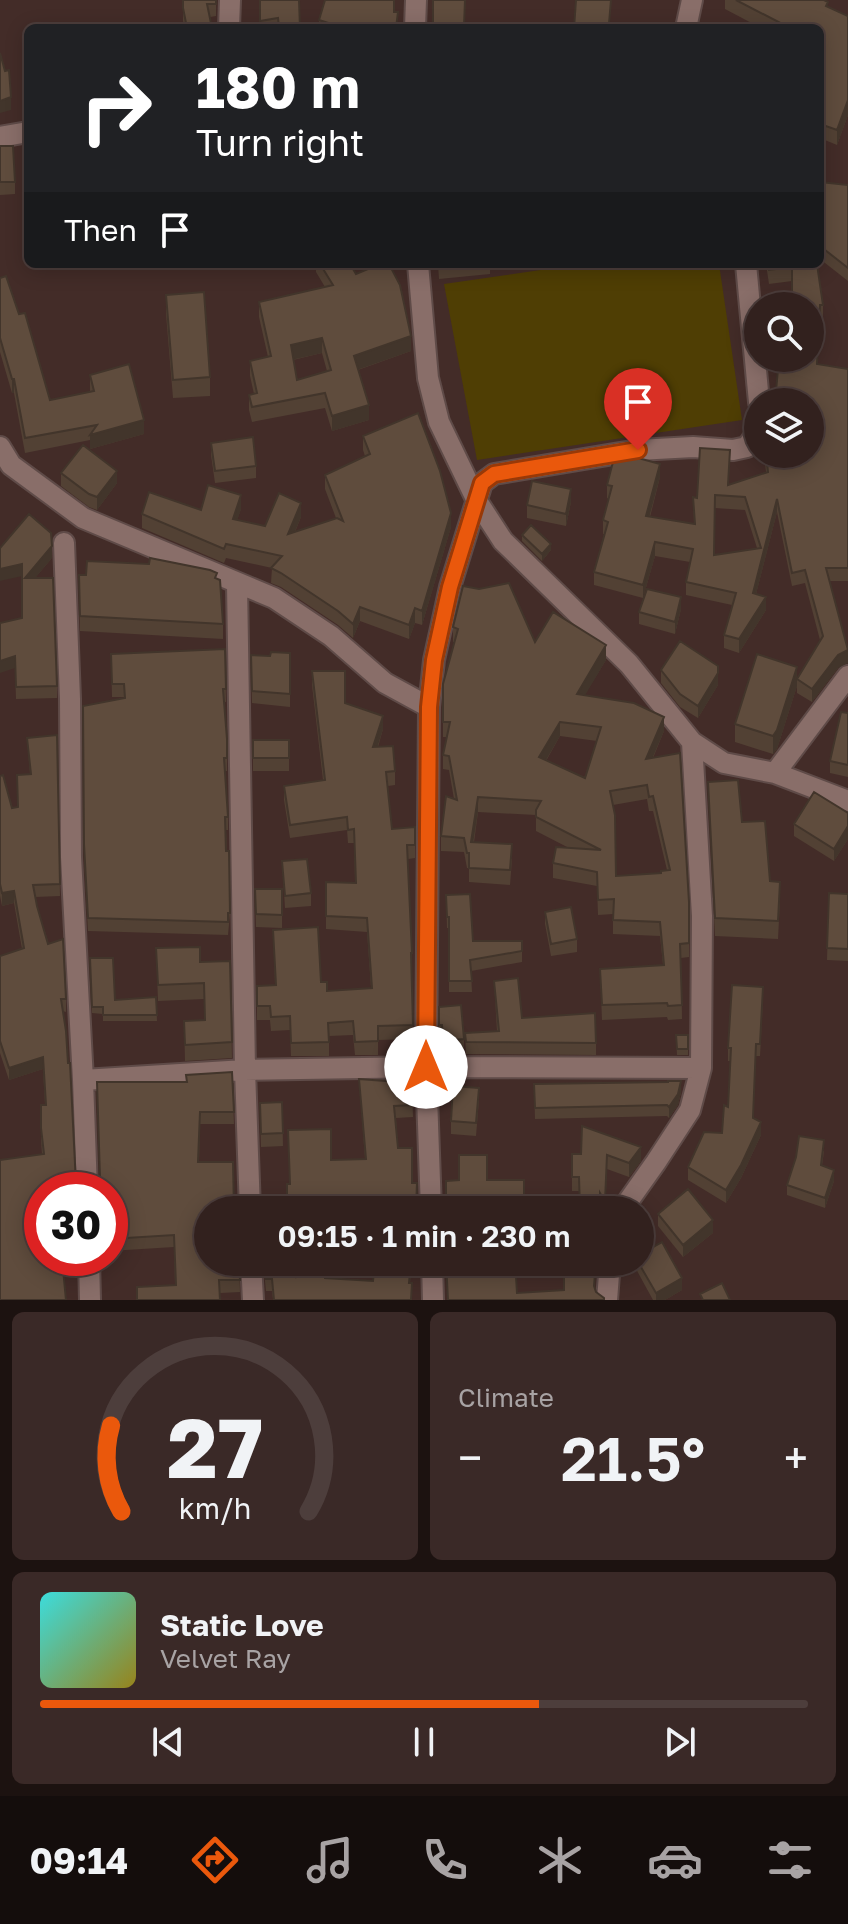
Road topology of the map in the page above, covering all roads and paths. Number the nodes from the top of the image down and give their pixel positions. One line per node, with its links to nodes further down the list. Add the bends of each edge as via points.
1 (230, 0): 4 (street)
2 (416, 0): 5 (street)
3 (692, 0): 6 (street)
4 (229, 24)
5 (415, 24)
6 (687, 24)
7 (24, 133): 8 (street)
8 (0, 137)
9 (414, 268): 14 (street, via 439,422)
10 (746, 268): 11 (street)
11 (758, 388)
12 (0, 447): 16 (street, via 11,465 83,518)
13 (744, 448): 14 (street, via 638,450 494,474 482,483)
14 (477, 501): 18 (street, via 450,587); 19 (street, via 503,541 629,664)
15 (64, 543): 25 (street, via 71,857)
16 (237, 584): 18 (street, via 285,605 385,683); 24 (street)
17 (848, 676): 20 (street)
18 (429, 707): 22 (street)
19 (692, 742): 20 (street, via 724,763); 23 (street, via 702,916)
20 (775, 773): 21 (street)
21 (848, 801)
22 (426, 1067): 23 (street); 24 (street); 28 (street)
23 (701, 1068): 29 (street, via 690,1110)
24 (245, 1070): 25 (street); 27 (street)
25 (83, 1080): 26 (street)
26 (86, 1172)
27 (250, 1196)
28 (431, 1196)
29 (632, 1196)
30 (89, 1276): 34 (street)
31 (252, 1276): 35 (street)
32 (432, 1276): 36 (street)
33 (609, 1276): 37 (street)
34 (90, 1300)
35 (253, 1300)
36 (433, 1300)
37 (607, 1300)

